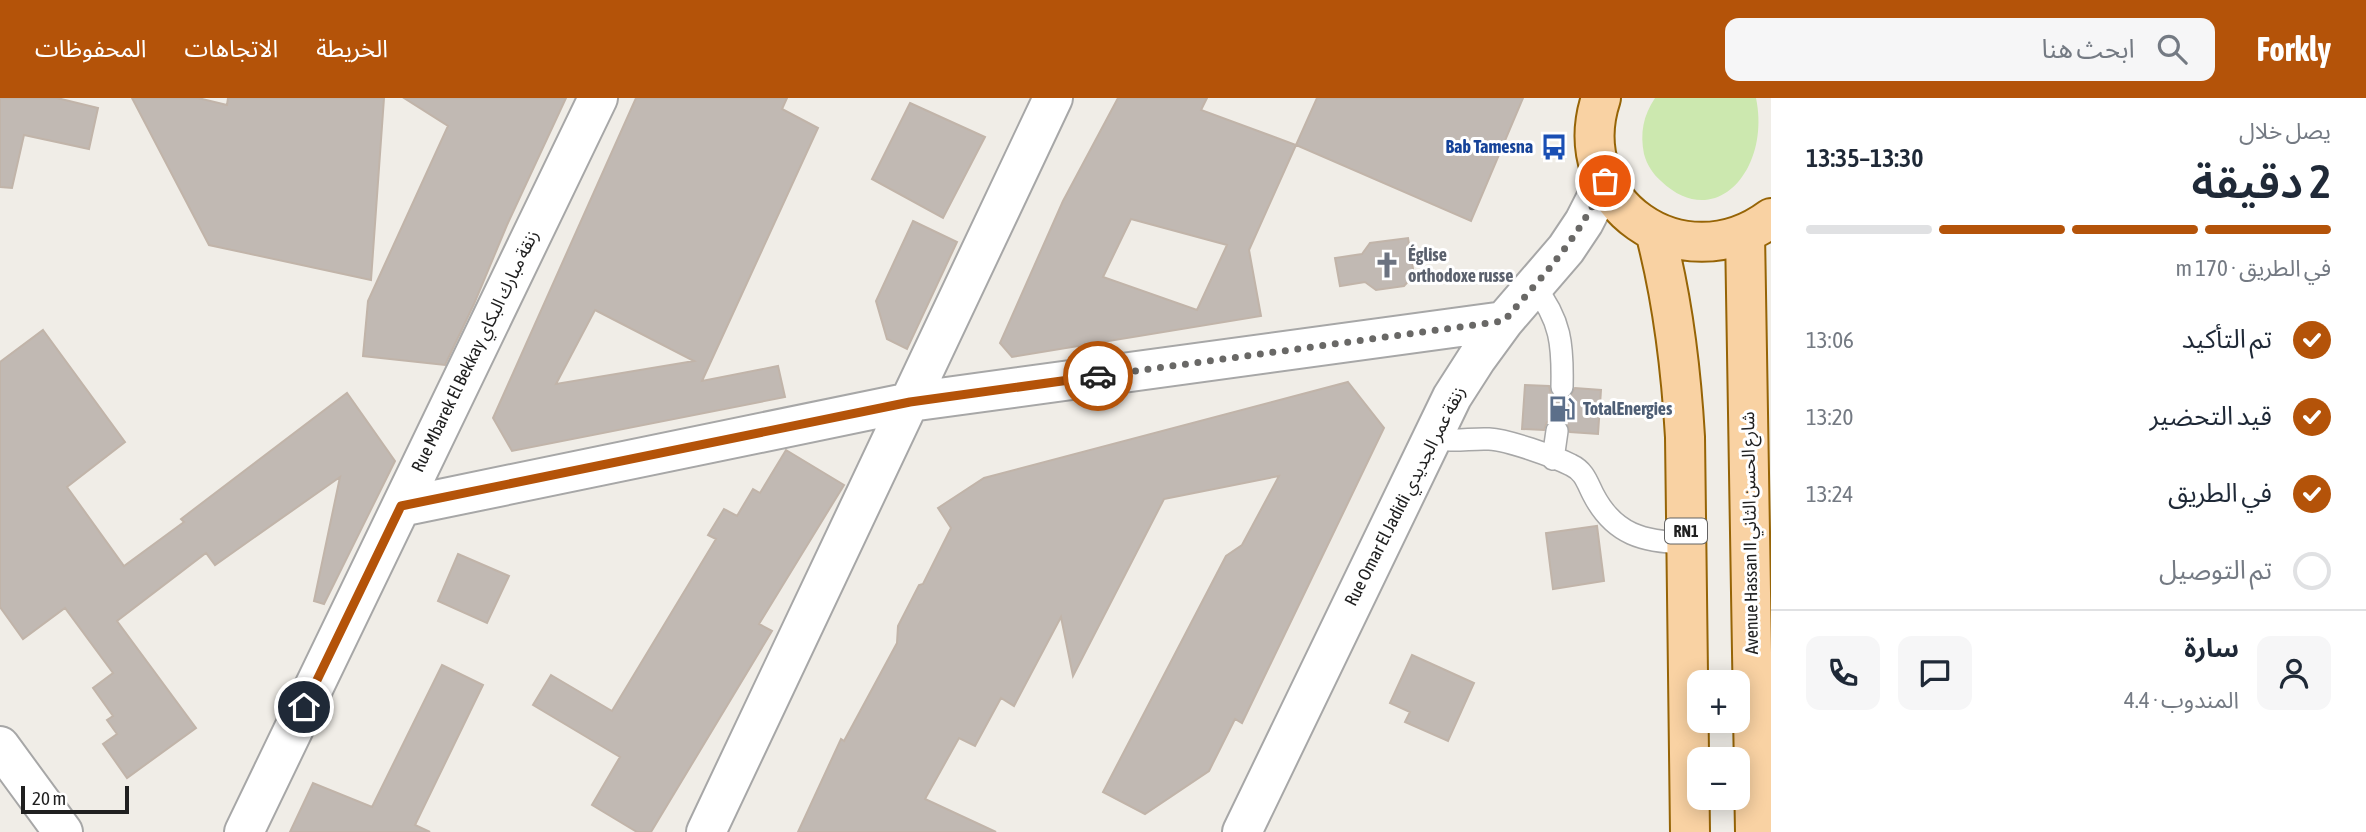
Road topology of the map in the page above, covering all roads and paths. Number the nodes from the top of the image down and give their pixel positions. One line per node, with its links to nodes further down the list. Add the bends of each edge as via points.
1 (598, 98): 14 (street, Rue Mbarek El Bekkay زنقة مبارك البكاي)
2 (1053, 98): 10 (street)
3 (1601, 98): 4 (main road, via 1595,135)
4 (1605, 181): 6 (main road, via 1618,202); 7 (street, Rue Omar El Jadidi زنقة عمر الجديدي, via 1566,249)
5 (1758, 226): 6 (main road, via 1725,241 1702,243 1678,241); 22 (main road, Avenue Hassan II شارع الحسن الثاني)
6 (1655, 232): 15 (main road, RN1, via 1675,323 1681,380)
7 (1534, 286): 8 (street, Rue Omar El Jadidi زنقة عمر الجديدي); 9 (lane, via 1547,302 1561,338)
8 (1504, 321): 10 (street); 12 (street, Rue Omar El Jadidi زنقة عمر الجديدي)
9 (1562, 387)
10 (910, 402): 14 (street); 19 (street)
11 (1557, 431): 13 (lane)
12 (1431, 437): 13 (lane, via 1499,440); 20 (street, Rue Omar El Jadidi زنقة عمر الجديدي)
13 (1553, 459): 15 (lane, via 1582,472 1599,505 1625,530 1656,542)
14 (401, 506): 18 (street, Rue Mbarek El Bekkay زنقة مبارك البكاي)
15 (1686, 543): 21 (main road, RN1)
16 (0, 746): 17 (street)
17 (63, 832)
18 (244, 832)
19 (706, 832)
20 (1242, 832)
21 (1690, 832)
22 (1755, 832)

